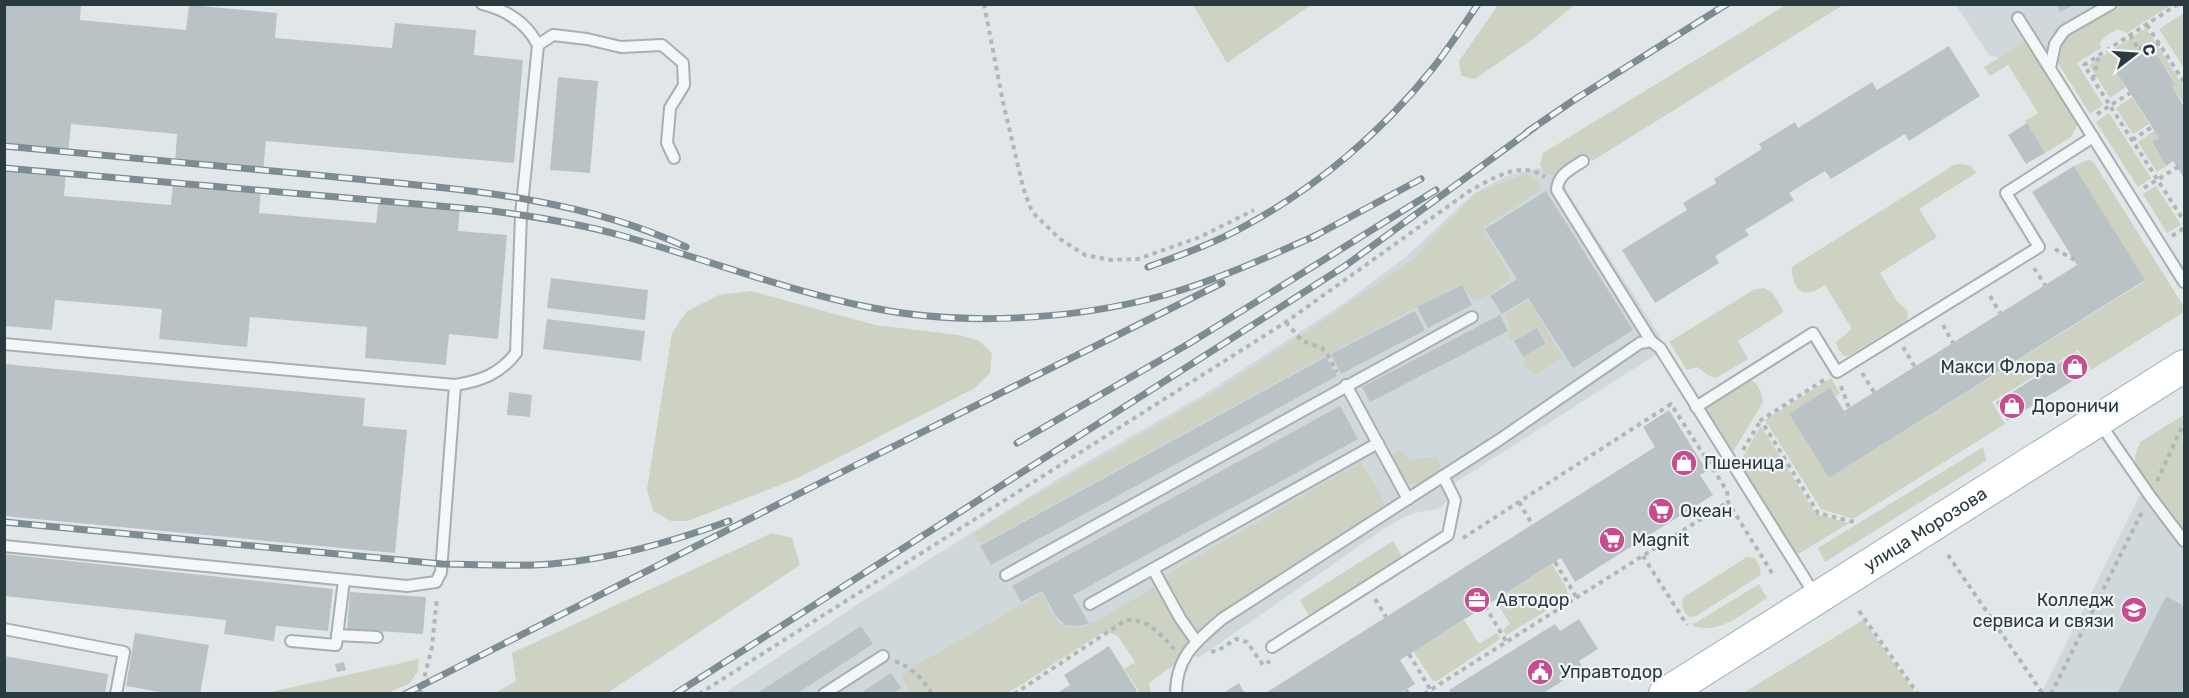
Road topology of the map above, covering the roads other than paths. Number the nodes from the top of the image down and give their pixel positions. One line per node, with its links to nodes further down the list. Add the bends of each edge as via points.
1 (482, 4): 4 (lane, via 499,8 521,22)
2 (2111, 4): 5 (lane, via 2064,31 2055,44)
3 (2018, 18): 5 (lane)
4 (538, 45): 7 (lane, via 553,35 621,47 662,45 683,63 684,85 670,108 667,143); 14 (lane, via 521,215 516,353 505,367 485,378)
5 (2050, 68): 6 (lane)
6 (2093, 137): 9 (lane); 16 (lane, via 2006,193 2039,247 1838,377 1813,333)
7 (674, 158)
8 (1583, 161): 11 (lane, via 1563,174 1557,190)
9 (2182, 275)
10 (1472, 316): 15 (lane)
11 (1651, 341): 16 (lane, via 1660,348); 19 (lane, via 1641,343)
12 (4, 344): 14 (lane)
13 (2184, 366): 17 (main road, улица Морозова)
14 (455, 385): 25 (lane, via 441,572 436,582 407,586)
15 (1346, 385): 18 (lane); 24 (lane)
16 (1696, 407): 26 (lane)
17 (2098, 420): 21 (lane); 26 (main road, улица Морозова)
18 (1377, 443): 20 (lane); 23 (lane)
19 (1443, 476): 20 (lane); 33 (lane, via 1455,500 1448,535)
20 (1408, 499): 32 (lane, via 1230,614)
21 (2184, 541)
22 (4, 546): 25 (lane)
23 (1153, 569): 27 (lane); 32 (lane)
24 (1006, 575)
25 (344, 580): 29 (lane)
26 (1816, 598): 38 (main road, улица Морозова)
27 (1090, 604)
28 (4, 629): 35 (lane, via 124,652)
29 (337, 635): 30 (lane); 31 (lane, via 336,645)
30 (377, 637)
31 (291, 641)
32 (1196, 641): 37 (lane, via 1183,658)
33 (1272, 647)
34 (883, 656): 36 (lane)
35 (116, 693)
36 (824, 693)
37 (1176, 693)
38 (1665, 693)

